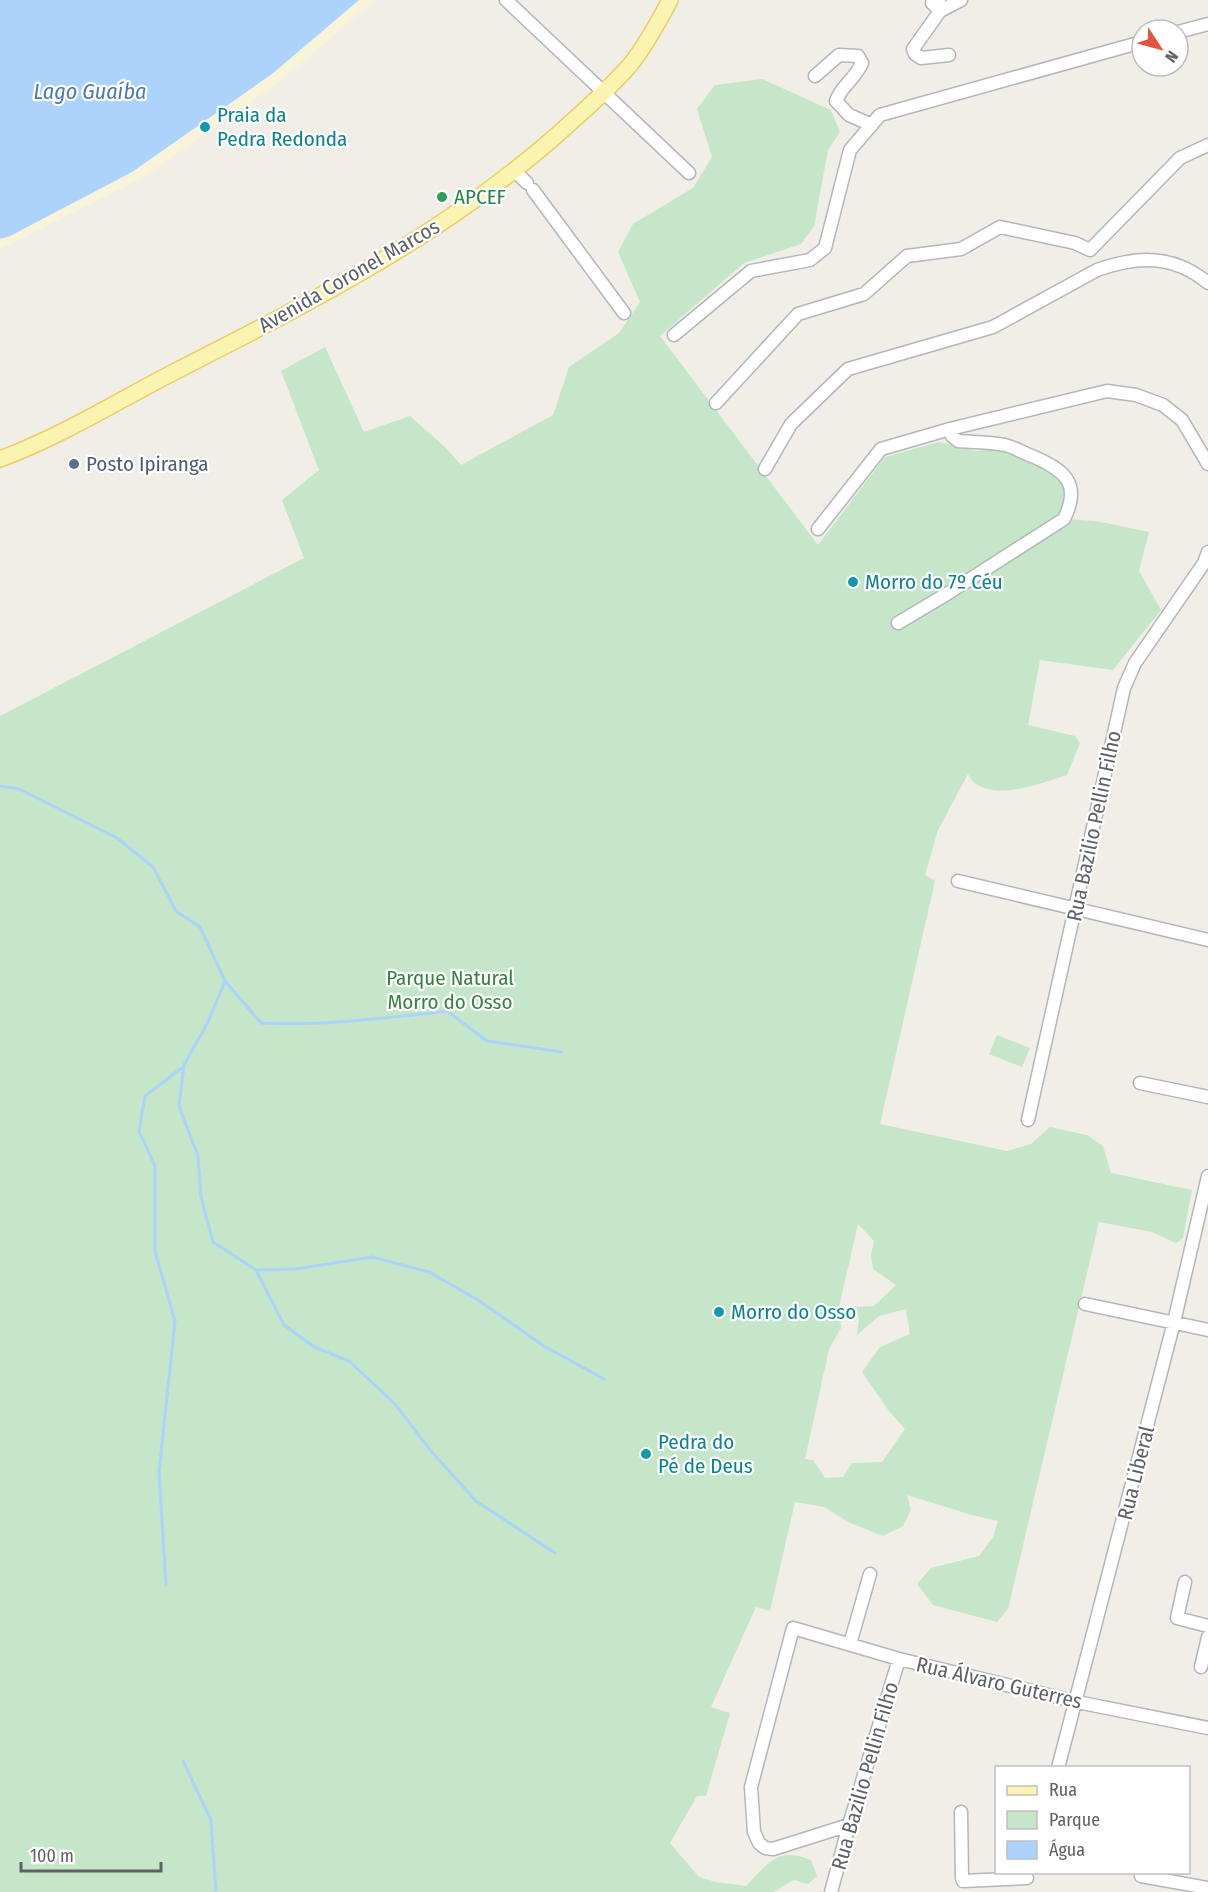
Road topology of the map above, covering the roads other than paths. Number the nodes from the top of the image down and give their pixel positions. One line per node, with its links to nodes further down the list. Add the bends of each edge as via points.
1 (506, 0): 10 (street)
2 (670, 0): 10 (main road, Avenida Coronel Marcos, via 650,38)
3 (961, 0): 4 (street)
4 (935, 4): 8 (street, via 913,49 921,58)
5 (1208, 24): 6 (street)
6 (1190, 29)
7 (1130, 45): 11 (street, via 882,115)
8 (949, 55)
9 (814, 76): 11 (street, via 839,54 858,56 862,63 858,73 836,101 849,115)
10 (604, 93): 13 (main road, Avenida Coronel Marcos); 14 (street)
11 (872, 125): 19 (street, via 850,150 825,248 810,261 752,271)
12 (1208, 145): 15 (street, via 1180,158)
13 (515, 171): 18 (street); 22 (main road, Avenida Coronel Marcos, via 418,237 312,300 83,423)
14 (689, 173)
15 (1090, 250): 16 (street); 20 (street, via 1075,243 1000,227 961,249 907,256 864,294 797,314)
16 (1097, 270): 17 (street, via 1127,261 1153,259 1180,267); 24 (street, via 993,327 848,369 791,424)
17 (1208, 283)
18 (624, 313)
19 (674, 335)
20 (716, 404)
21 (950, 429): 23 (street, via 1107,391 1136,395 1163,405 1182,420); 25 (street, via 880,449); 27 (street, via 958,441 1005,445 1055,466 1070,485 1070,507 1064,519)
22 (0, 459)
23 (1208, 464)
24 (765, 469)
25 (818, 530)
26 (1208, 552): 29 (street, Rua Bazilio Pellin Filho, via 1135,663 1124,688)
27 (898, 623)
28 (958, 881): 29 (street)
29 (1076, 908): 30 (street); 33 (street, Rua Bazilio Pellin Filho)
30 (1208, 940)
31 (1140, 1083): 32 (street)
32 (1208, 1097)
33 (1028, 1120)
34 (1208, 1176): 36 (street, Rua Liberal)
35 (1085, 1304): 36 (street)
36 (1174, 1322): 37 (street); 45 (street, Rua Liberal)
37 (1208, 1330)
38 (870, 1574): 42 (street)
39 (1185, 1582): 40 (street, via 1178,1618)
40 (1208, 1626)
41 (1208, 1637): 44 (street)
42 (850, 1644): 43 (street, Rua Álvaro Guterres); 49 (street, Rua Álvaro Guterres, via 793,1628 751,1787 754,1832 765,1848 773,1849)
43 (899, 1659): 45 (street, Rua Álvaro Guterres); 49 (street, Rua Bazilio Pellin Filho)
44 (1201, 1667)
45 (1077, 1702): 46 (street, Rua Álvaro Guterres); 47 (street, Rua Liberal)
46 (1208, 1728)
47 (1058, 1766)
48 (961, 1812): 50 (street, via 963,1881)
49 (849, 1825): 53 (street, Rua Bazilio Pellin Filho)
50 (1028, 1875): 54 (street)
51 (1141, 1876): 52 (street)
52 (1208, 1888)
53 (831, 1892)
54 (1024, 1892)

